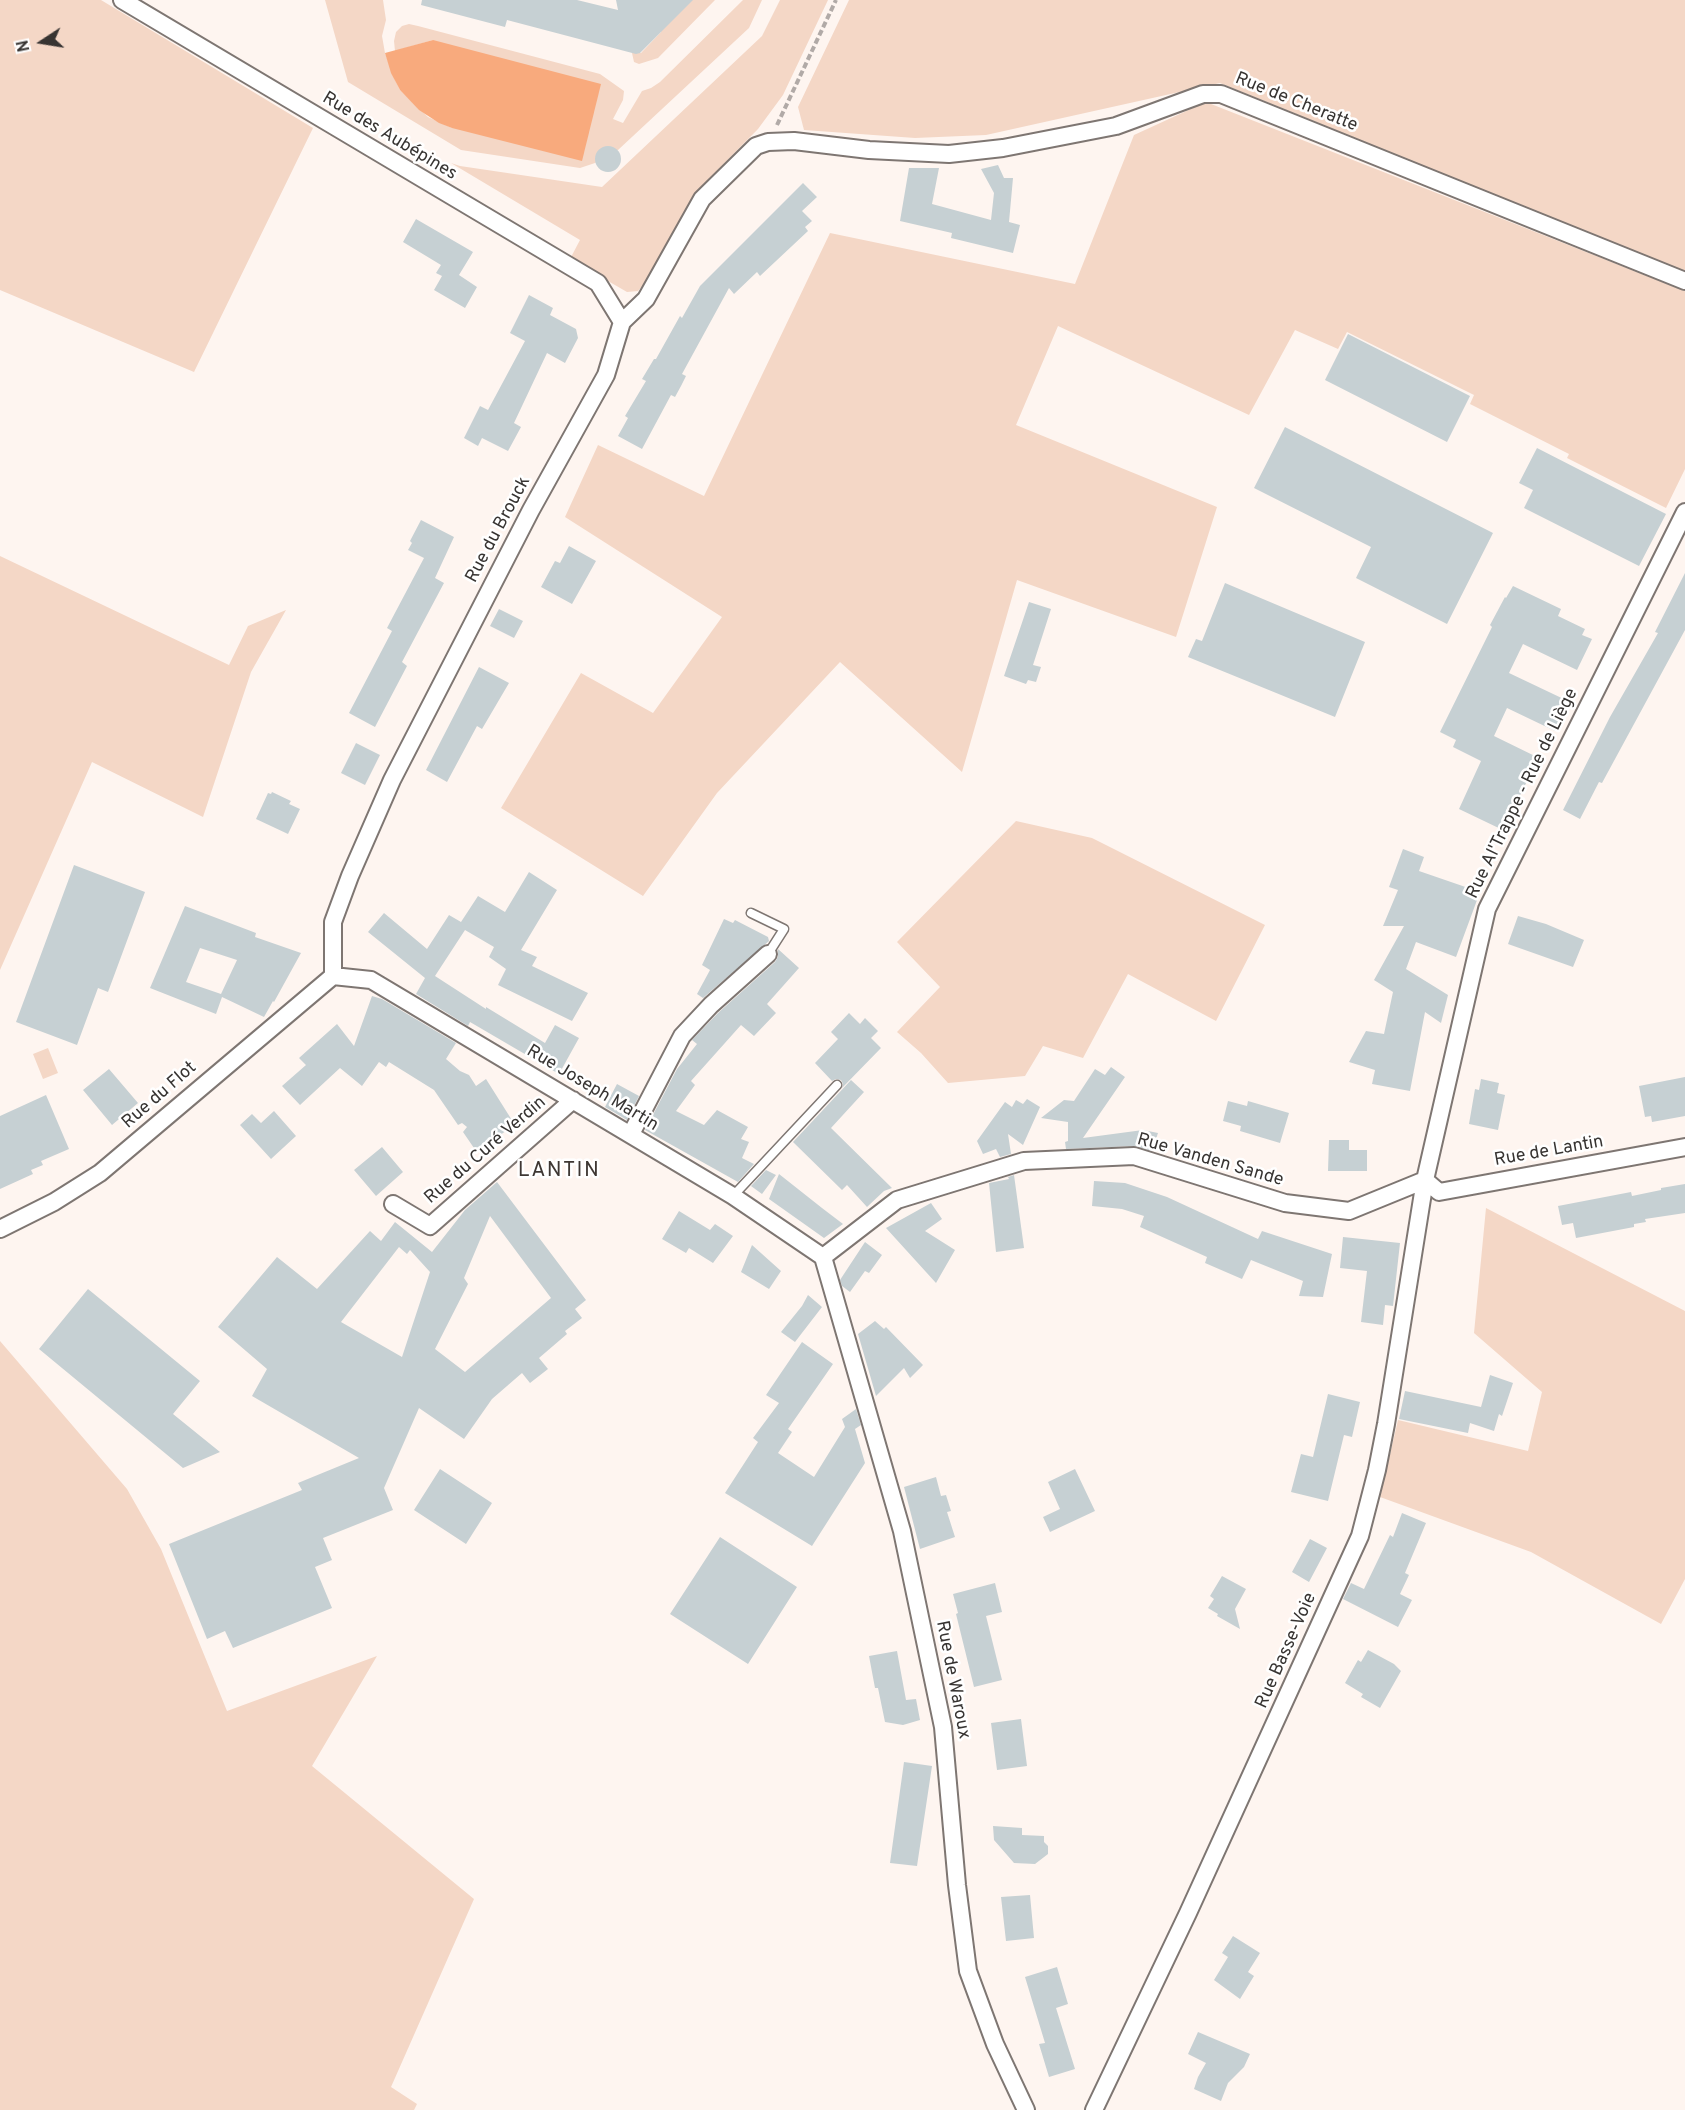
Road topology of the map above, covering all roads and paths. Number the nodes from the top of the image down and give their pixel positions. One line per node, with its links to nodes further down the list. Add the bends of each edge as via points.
1 (122, 0): 5 (street, Rue des Aubépines, via 598,283)
2 (836, 0): 3 (path)
3 (768, 142): 4 (street, Rue de Cheratte, via 949,154 1116,126 1203,94 1221,94); 5 (street, Rue du Brouck, via 756,146 702,199 646,299)
4 (1685, 281)
5 (622, 322): 9 (street, Rue du Brouck, via 606,375 531,510 392,780 333,922)
6 (1685, 512): 14 (street, Rue Al'Trappe - Rue de Liège, via 1488,909)
7 (751, 913): 8 (lane, via 784,928)
8 (768, 954): 12 (street, via 682,1036)
9 (333, 976): 11 (street, Rue Joseph Martin, via 371,980); 17 (street, Rue du Flot, via 100,1173)
10 (837, 1085): 15 (lane)
11 (573, 1100): 12 (street, Rue Joseph Martin); 16 (street, Rue du Curé Verdin, via 430,1226)
12 (631, 1134): 15 (street, Rue Joseph Martin)
13 (1685, 1148): 14 (street, Rue de Lantin, via 1439,1192)
14 (1425, 1180): 18 (street, Rue Vanden Sande, via 1349,1211 1285,1203 1134,1156 1024,1161 897,1200); 20 (street, Rue Basse-Voie, via 1386,1424 1360,1536)
15 (733, 1196): 18 (street, Rue Joseph Martin)
16 (393, 1204)
17 (0, 1229)
18 (823, 1257): 19 (street, Rue de Waroux, via 902,1531 943,1728 968,1971 995,2044)
19 (1026, 2110)
20 (1094, 2110)

